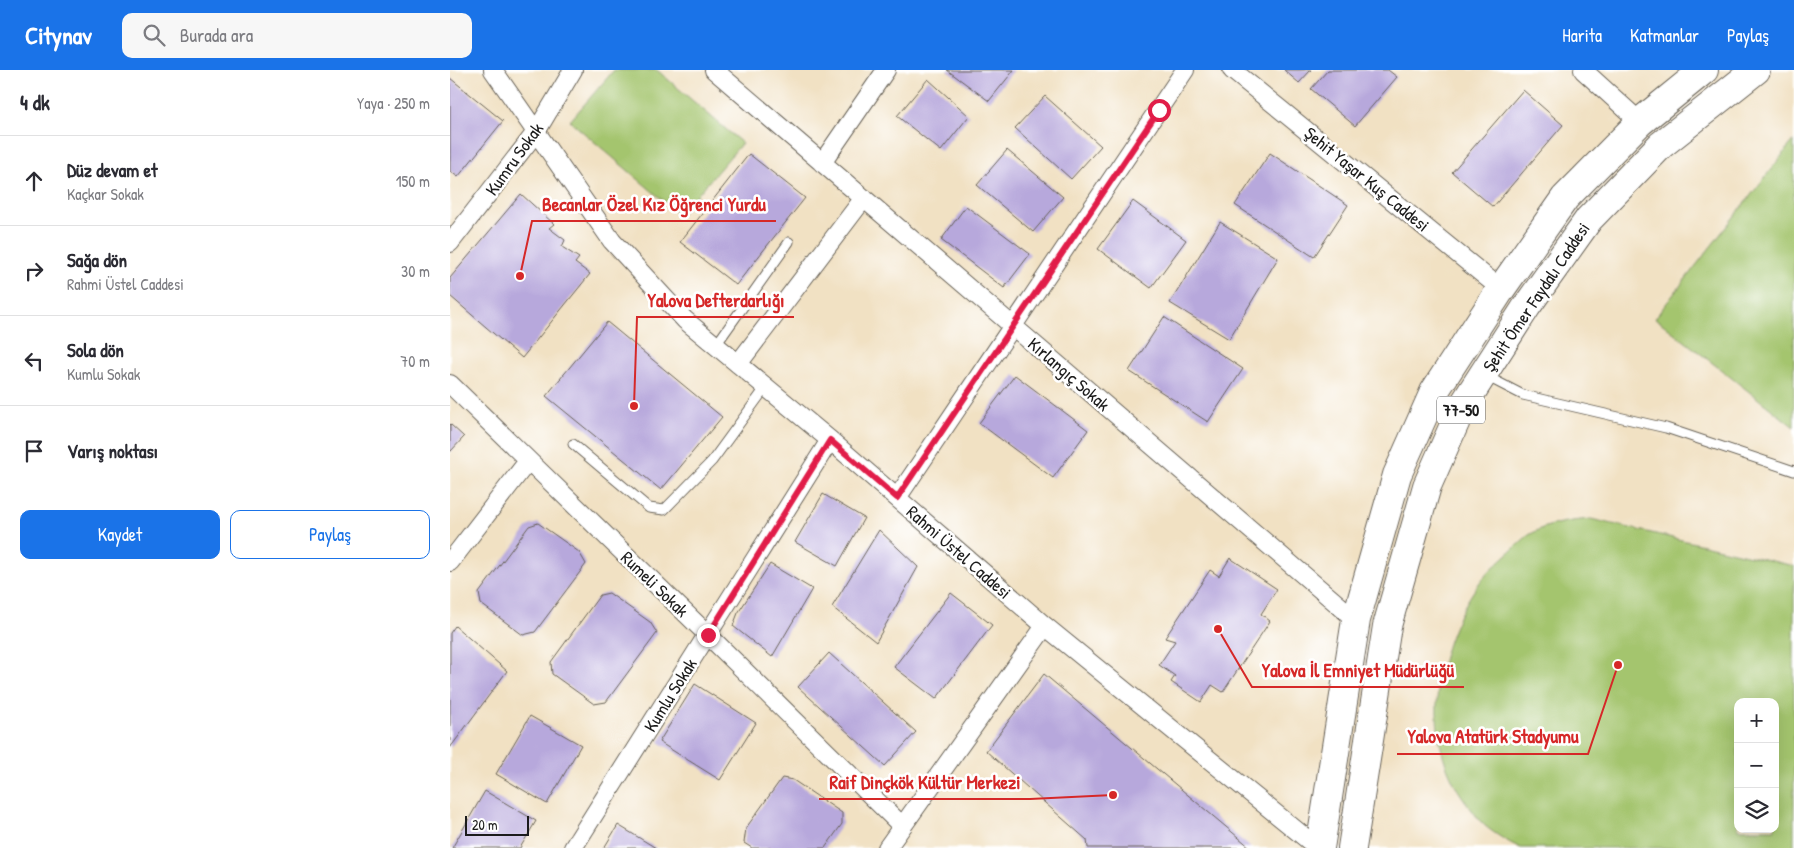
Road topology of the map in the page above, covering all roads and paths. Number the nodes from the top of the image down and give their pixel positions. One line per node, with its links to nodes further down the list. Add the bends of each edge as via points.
1 (493, 70): 11 (street, Rahmi Üstel Caddesi)
2 (572, 70): 11 (street, Kumru Sokak)
3 (714, 70): 12 (street, Kırlangıç Sokak)
4 (886, 70): 12 (street)
5 (1185, 70): 18 (street)
6 (1232, 70): 16 (street, Şehit Yaşar Kuş Caddesi)
7 (1583, 70): 10 (street)
8 (1704, 70): 10 (main road, Şehit Ömer Faydalı Caddesi / 77-50)
9 (1756, 70): 17 (main road, Şehit Ömer Faydalı Caddesi / 77-50, via 1661,146 1589,219)
10 (1640, 122): 16 (main road, Şehit Ömer Faydalı Caddesi / 77-50, via 1565,198)
11 (536, 132): 15 (street, Kumru Sokak); 19 (street, Rahmi Üstel Caddesi, via 612,241 685,320)
12 (822, 163): 13 (street, Kırlangıç Sokak)
13 (864, 198): 18 (street, Kırlangıç Sokak); 20 (street)
14 (789, 242): 19 (lane)
15 (450, 243)
16 (1501, 289): 17 (main road); 30 (main road, Şehit Ömer Faydalı Caddesi / 77-50, via 1434,392 1397,475)
17 (1527, 306): 21 (main road, Şehit Ömer Faydalı Caddesi / 77-50)
18 (1013, 326): 28 (street); 30 (street, Kırlangıç Sokak)
19 (716, 345): 20 (street, Rahmi Üstel Caddesi)
20 (738, 364): 23 (street, Rahmi Üstel Caddesi)
21 (1484, 375): 27 (lane, via 1523,395 1666,428); 37 (main road, Şehit Ömer Faydalı Caddesi / 77-50, via 1462,407 1427,486 1387,626)
22 (450, 384): 26 (street, Rumeli Sokak)
23 (766, 387): 24 (street, Rahmi Üstel Caddesi); 25 (lane, via 712,461 664,510 649,508)
24 (830, 440): 28 (street, Rahmi Üstel Caddesi); 32 (street, Kumlu Sokak)
25 (573, 444)
26 (528, 461): 29 (street); 32 (street, Rumeli Sokak)
27 (1794, 471)
28 (897, 498): 31 (street, Rahmi Üstel Caddesi)
29 (450, 562)
30 (1356, 620): 36 (main road, Şehit Ömer Faydalı Caddesi / 77-50)
31 (1045, 626): 33 (street); 36 (street, Rahmi Üstel Caddesi)
32 (708, 635): 33 (street, Rumeli Sokak); 34 (street, Kumlu Sokak)
33 (902, 826): 35 (street)
34 (573, 848)
35 (887, 848)
36 (1319, 848)
37 (1352, 848)

